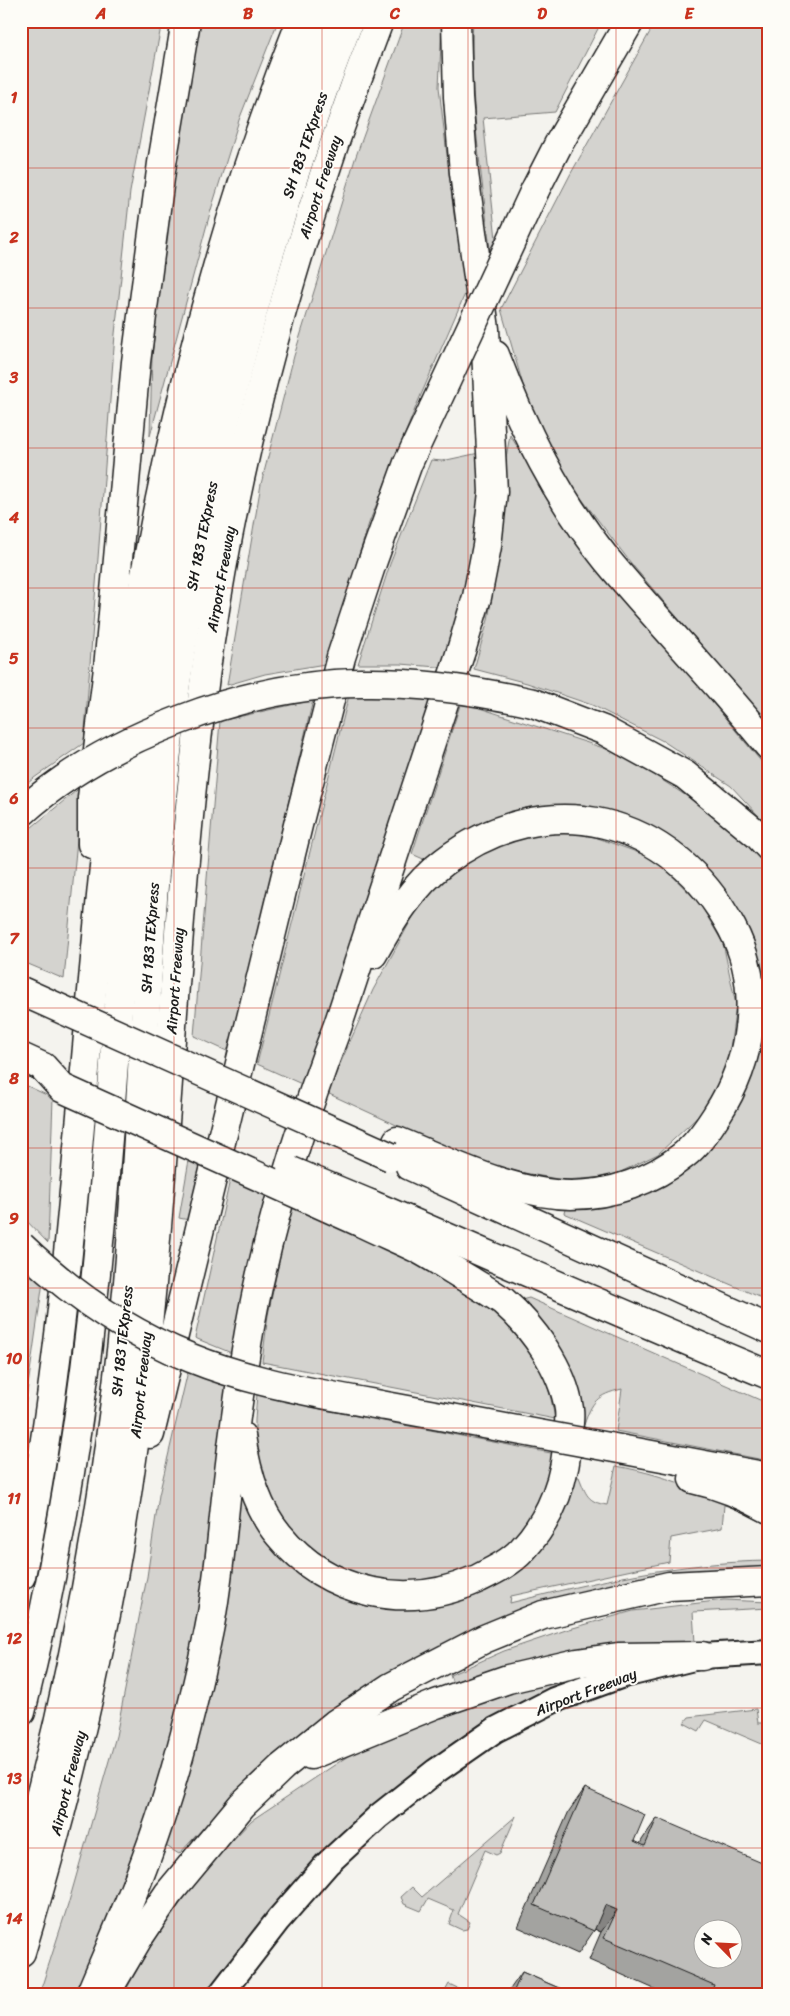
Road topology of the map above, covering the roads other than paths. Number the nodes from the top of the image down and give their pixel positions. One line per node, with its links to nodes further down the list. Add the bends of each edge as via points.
1 (186, 21): 14 (highway, via 162,163 136,362 108,668 92,798)
2 (301, 21): 14 (highway, via 268,107 230,224 173,433 125,696)
3 (325, 21): 32 (highway, SH 183 TEXpress, via 247,244 201,413 162,604 131,844 92,1314 74,1449 53,1568)
4 (349, 21): 34 (highway, SH 183 TEXpress, via 290,188 244,347 223,429 184,626 156,854 128,1280 115,1408 74,1658)
5 (379, 21): 27 (highway, Airport Freeway, via 339,129 284,304 252,426 218,593 188,825 141,1389)
6 (456, 21): 10 (highway, via 464,173)
7 (612, 21): 9 (highway)
8 (630, 21): 9 (highway)
9 (558, 145): 27 (highway, bridge, via 408,463 341,657)
10 (486, 329): 11 (highway, via 515,408 567,504 606,559); 16 (highway, via 493,492 477,598)
11 (769, 746)
12 (21, 813): 13 (highway, bridge, via 72,774 179,720 302,688 360,683 420,684 485,692 533,704 603,730 685,775)
13 (769, 846)
14 (96, 944): 28 (highway, via 59,1345)
15 (21, 992): 18 (highway, bridge, via 264,1100)
16 (338, 1025): 18 (highway, via 389,926 416,888 443,862 477,840 538,819 587,819 646,839 696,877 733,929 742,952 751,1000 744,1057 728,1098 708,1129 686,1153 665,1169 619,1189 569,1195 509,1185); 23 (highway, via 275,1216 259,1283)
17 (32, 1062): 19 (highway, bridge)
18 (394, 1149): 21 (highway)
19 (366, 1214): 22 (highway, via 515,1266); 23 (highway, via 502,1301 531,1329 549,1357 569,1409 568,1444 564,1474 540,1527 521,1550 496,1570 437,1593 404,1596 348,1585 326,1576 300,1558 263,1512 249,1477)
20 (21, 1246): 24 (highway, bridge, via 75,1292 122,1322 164,1346 216,1367 349,1399)
21 (769, 1329)
22 (769, 1375)
23 (238, 1404): 36 (highway, via 221,1552 194,1700 174,1777 146,1860)
24 (656, 1455): 25 (highway); 26 (highway, via 688,1478 719,1485)
25 (769, 1477)
26 (769, 1509)
27 (114, 1574): 35 (highway, Airport Freeway, via 82,1731)
28 (21, 1576)
29 (769, 1581): 33 (highway, via 669,1586 543,1615 484,1639 391,1687 335,1724)
30 (769, 1652): 31 (main road, Airport Freeway)
31 (702, 1656): 33 (highway, via 618,1657 508,1679 436,1704); 38 (main road, Airport Freeway, via 620,1676 554,1700 495,1730 436,1771 379,1816 327,1864 278,1920)
32 (21, 1712)
33 (282, 1767): 37 (highway, via 242,1805 168,1894)
34 (21, 1868)
35 (21, 1952)
36 (90, 1995)
37 (104, 1995)
38 (220, 1995)

